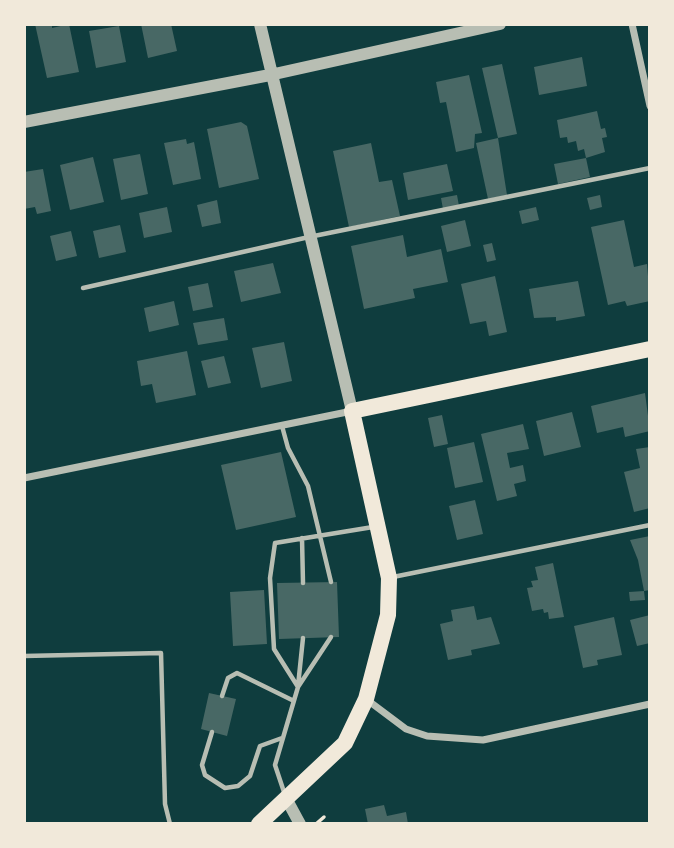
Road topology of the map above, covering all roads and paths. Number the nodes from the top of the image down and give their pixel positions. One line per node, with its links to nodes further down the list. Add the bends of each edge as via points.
1 (260, 24): 4 (street)
2 (500, 24): 4 (street)
3 (632, 24): 5 (street)
4 (270, 75): 6 (street); 8 (street)
5 (649, 106)
6 (24, 122)
7 (649, 168): 8 (lane)
8 (310, 237): 9 (lane); 11 (street)
9 (83, 288)
10 (649, 349): 11 (main road)
11 (352, 411): 12 (street); 15 (main road)
12 (282, 425): 13 (street); 16 (lane, via 308,486)
13 (24, 478)
14 (649, 525): 18 (lane)
15 (377, 526): 16 (lane); 18 (main road)
16 (319, 535): 17 (lane); 19 (lane)
17 (302, 538): 20 (lane); 24 (lane, via 275,543 270,578 274,649)
18 (389, 578): 26 (main road, via 388,615)
19 (331, 582)
20 (303, 583)
21 (331, 637): 24 (lane)
22 (303, 638): 24 (lane)
23 (24, 656): 33 (lane, via 161,653 165,803)
24 (298, 687): 27 (lane)
25 (222, 696): 27 (lane, via 228,678 237,673)
26 (366, 699): 28 (street, via 406,729 428,736 482,740); 31 (main road, via 345,743)
27 (294, 701): 30 (lane)
28 (649, 704)
29 (212, 732): 30 (lane, via 202,765 205,775 225,788 238,786 250,776 260,746)
30 (283, 738): 31 (lane, via 275,765)
31 (287, 800): 34 (main road); 35 (street)
32 (324, 817): 36 (path)
33 (170, 824)
34 (259, 824)
35 (300, 824)
36 (316, 824)

